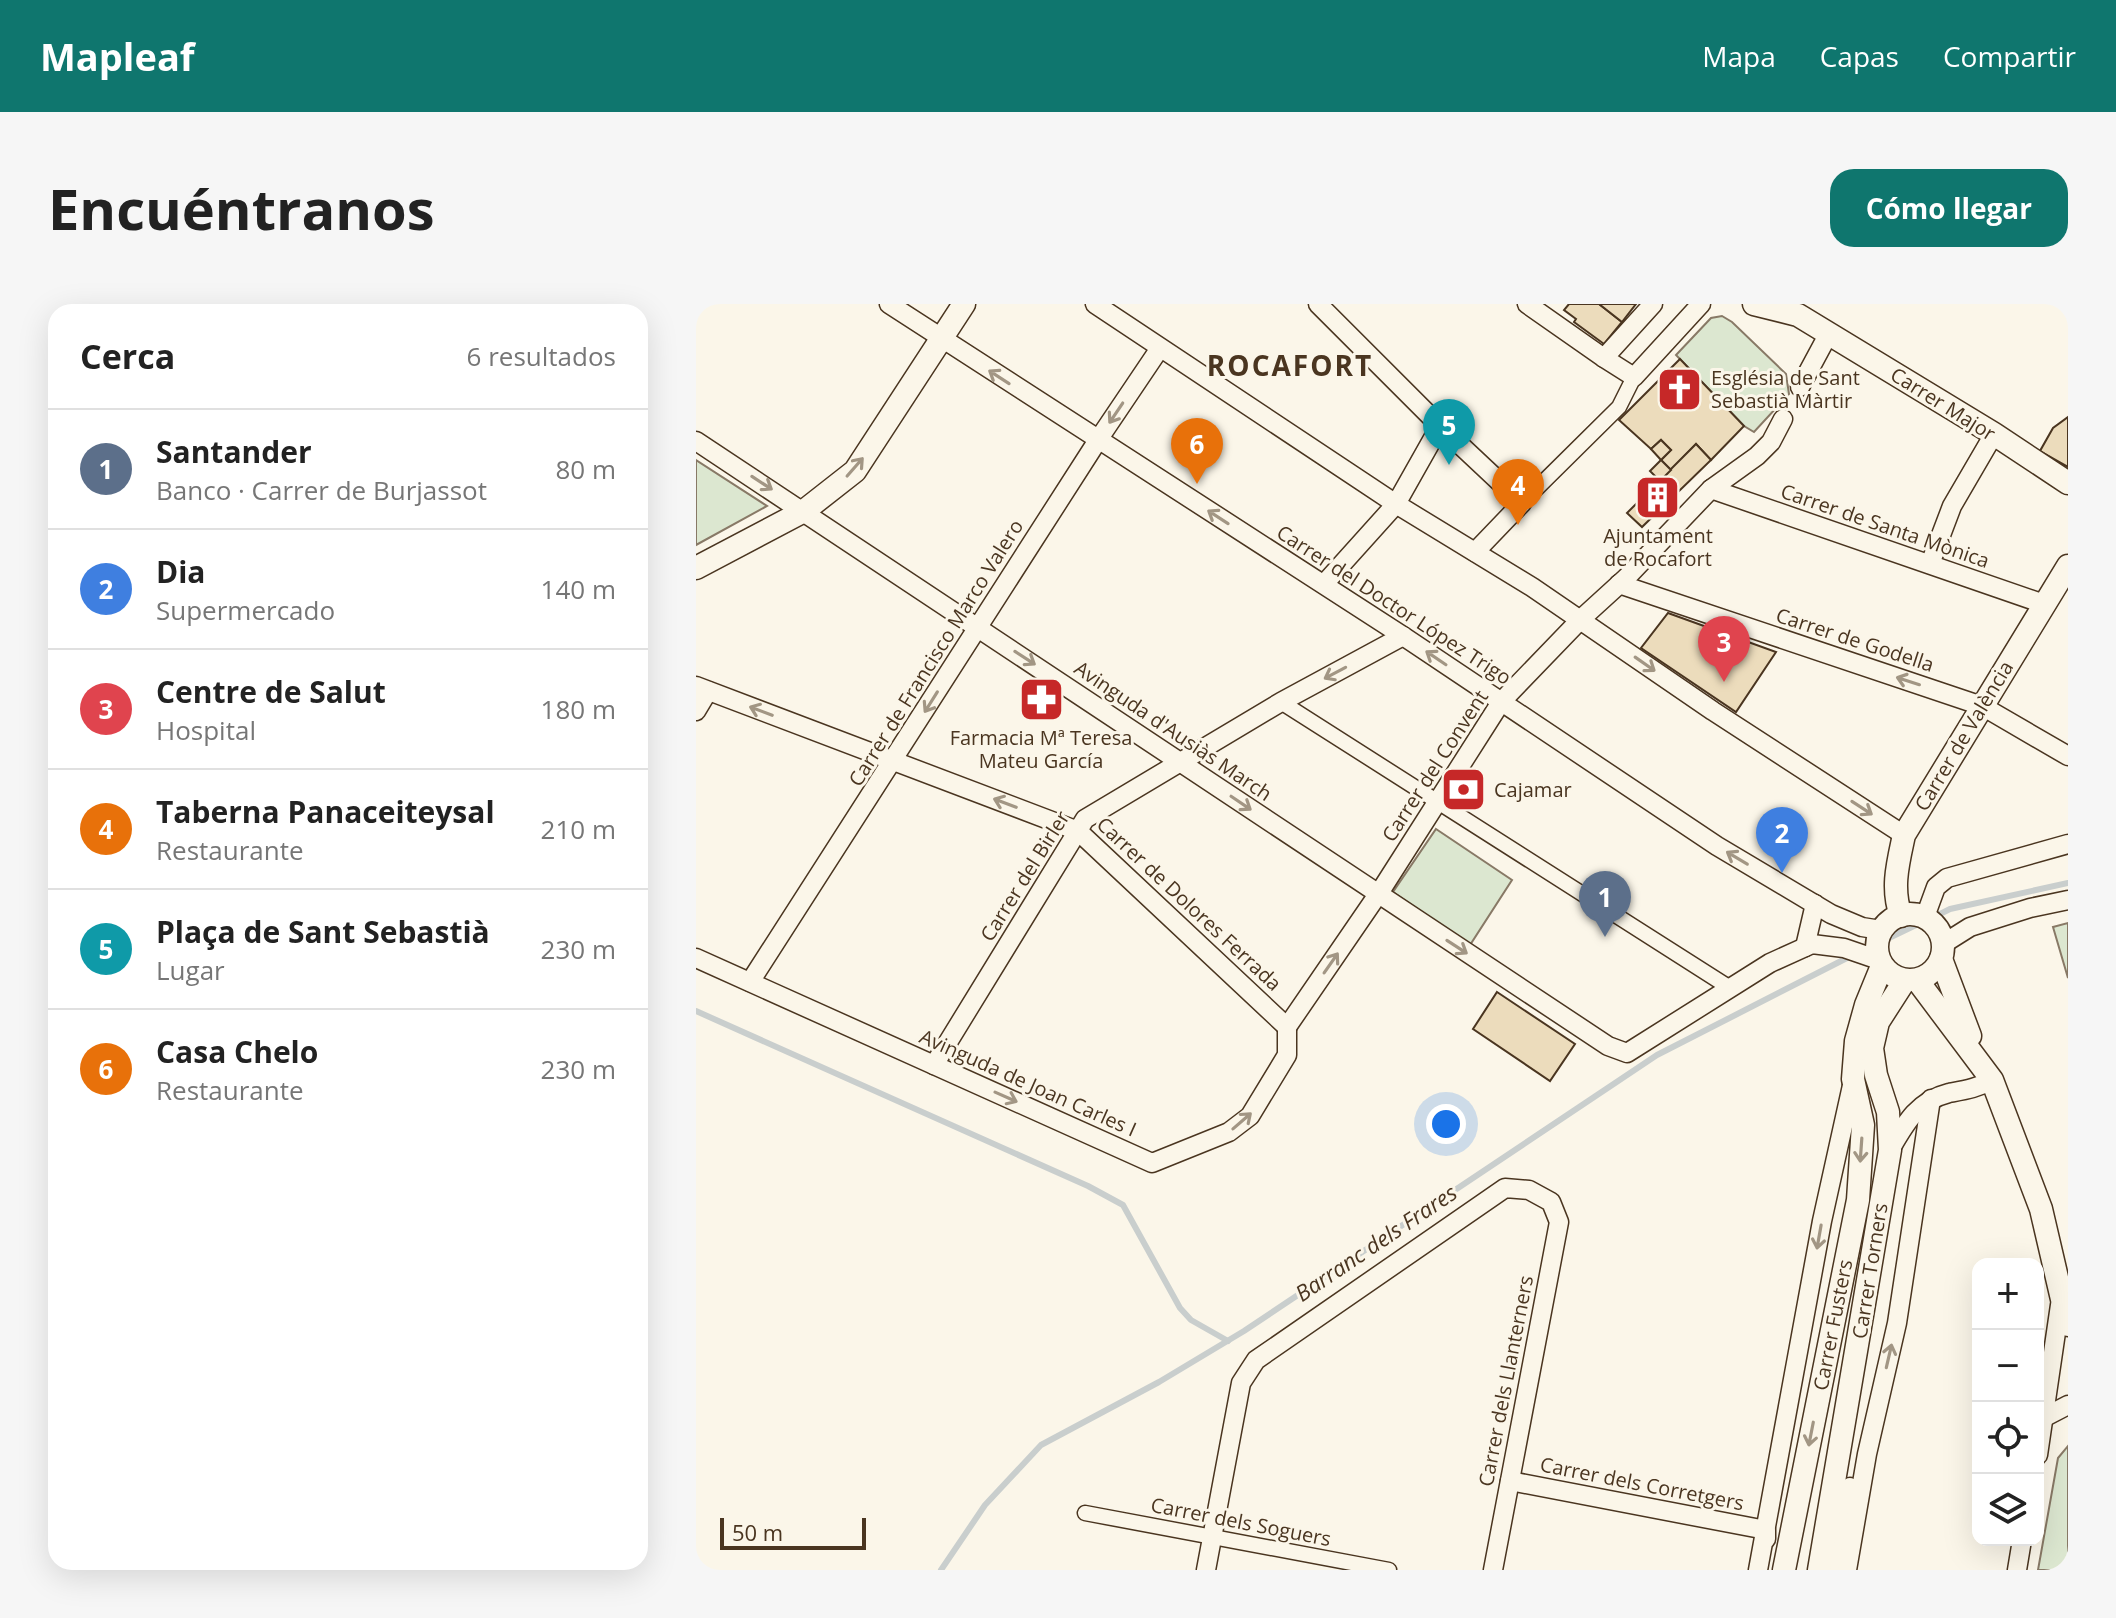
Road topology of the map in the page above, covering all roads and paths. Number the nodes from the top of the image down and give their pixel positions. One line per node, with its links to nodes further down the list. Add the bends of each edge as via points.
1 (889, 304): 11 (street, Carrer del Doctor López Trigo)
2 (964, 304): 11 (street)
3 (1095, 304): 12 (street)
4 (1318, 304): 17 (street)
5 (1527, 304): 13 (street)
6 (1653, 304): 13 (street)
7 (1701, 304): 14 (street)
8 (1754, 304): 9 (street, Carrer Major)
9 (1802, 309): 10 (street, Carrer Major)
10 (1829, 333): 15 (street); 18 (street, Carrer Major)
11 (941, 340): 19 (street, Carrer del Doctor López Trigo, one-way to 11); 25 (street, one-way to 11, via 855,471)
12 (1160, 348): 19 (street, Carrer de Francisco Marco Valero, one-way to 19); 24 (street)
13 (1604, 358): 14 (street)
14 (1634, 377): 23 (street, via 1619,407)
15 (1800, 387)
16 (1783, 419): 22 (street, Carrer del Convent, via 1764,449)
17 (1440, 426): 23 (street); 24 (street)
18 (1994, 434): 21 (street, Carrer Major); 27 (street, via 1952,506)
19 (1098, 440): 30 (street, Carrer del Doctor López Trigo, one-way to 19); 34 (street, Carrer de Francisco Marco Valero)
20 (696, 441): 25 (street, Avinguda d'Ausiàs March, one-way to 25)
21 (2068, 483)
22 (1711, 489): 27 (street, Carrer de Santa Mònica); 31 (street, Carrer del Convent)
23 (1522, 503): 26 (street)
24 (1396, 504): 26 (street); 30 (street)
25 (804, 511): 29 (street); 34 (street, Avinguda d'Ausiàs March)
26 (1475, 552): 33 (street)
27 (1930, 564): 32 (street, Carrer de Santa Mònica)
28 (2068, 566): 32 (street, Carrer de València)
29 (696, 568)
30 (1324, 584): 35 (street, Carrer del Doctor López Trigo)
31 (1619, 584): 33 (street, Carrer del Convent); 39 (street, Carrer de Godella, one-way to 31)
32 (2044, 604): 39 (street, Carrer de València)
33 (1581, 619): 38 (street, Carrer del Convent); 46 (street, one-way to 46)
34 (978, 627): 42 (street, Carrer de Francisco Marco Valero, one-way to 42); 43 (street, Avinguda d'Ausiàs March, one-way to 43)
35 (1403, 636): 37 (street, Carrer del Birler, one-way to 37); 38 (street, Carrer del Doctor López Trigo, one-way to 35)
36 (702, 689): 40 (street); 42 (street, Carrer de Dolores Ferrada, one-way to 36)
37 (1281, 702): 43 (street, Carrer del Birler); 44 (street)
38 (1501, 702): 44 (street, Carrer del Convent); 50 (street, Carrer del Doctor López Trigo, one-way to 38, via 1717,846)
39 (1982, 706): 41 (street, Carrer de Godella); 46 (street, Carrer de València)
40 (696, 711)
41 (2068, 756)
42 (893, 761): 45 (street, Carrer de Dolores Ferrada, one-way to 42); 59 (street, Carrer de Francisco Marco Valero)
43 (1180, 762): 45 (street, Carrer del Birler, via 1085,819); 48 (street, Avinguda d'Ausiàs March, one-way to 48)
44 (1436, 801): 48 (street, Carrer del Convent); 60 (street)
45 (1078, 831): 61 (street, Carrer de Dolores Ferrada); 63 (street, Carrer del Birler)
46 (1904, 835): 51 (street, Carrer de València, via 1894,898)
47 (2068, 844): 52 (street, via 1947,878 1936,887)
48 (1378, 894): 60 (street, Avinguda d'Ausiàs March, one-way to 60, via 1608,1046 1627,1053); 61 (street, Carrer del Convent, one-way to 48)
49 (2068, 900): 55 (street, via 1970,927)
50 (1815, 904): 53 (street, Carrer del Doctor López Trigo, via 1862,927); 54 (street)
51 (1901, 916): 52 (street); 53 (street)
52 (1925, 917): 55 (street, via 1935,924)
53 (1881, 930): 57 (street, via 1876,949)
54 (1805, 947): 57 (street, via 1844,948); 60 (street)
55 (1942, 951): 58 (street, via 1927,976); 62 (street)
56 (696, 958): 59 (street, Avinguda de Joan Carles I)
57 (1880, 963): 58 (street, via 1894,977); 64 (street, Carrer Fusters, via 1856,1041)
58 (1911, 980): 62 (street); 67 (street, Carrer Torners, via 1878,1022 1872,1048 1888,1112)
59 (750, 982): 63 (street, Avinguda de Joan Carles I)
60 (1730, 988)
61 (1287, 1027): 63 (street, Avinguda de Joan Carles I, one-way to 61, via 1152,1163 1229,1132 1250,1116 1287,1055)
62 (1979, 1059): 65 (street)
63 (934, 1065)
64 (1853, 1079): 76 (street, Carrer Fusters, one-way to 76); 84 (street, Carrer Fusters, one-way to 84, via 1863,1125 1858,1200)
65 (1992, 1080): 66 (street); 68 (street, via 2041,1209)
66 (1931, 1099): 67 (street, via 1912,1113); 73 (street, one-way to 66, via 1897,1323)
67 (1890, 1150): 85 (street, Carrer Torners)
68 (2060, 1298): 69 (street); 71 (street)
69 (2068, 1325)
70 (2068, 1405): 71 (street)
71 (2045, 1417): 72 (street)
72 (2044, 1422)
73 (1867, 1454): 86 (street, via 1852,1479); 87 (street)
74 (1510, 1481): 76 (street, Carrer dels Corretgers); 77 (street, Carrer dels Llanterners, via 1559,1222 1551,1202 1529,1190 1505,1188 1256,1360 1241,1383); 81 (street, Carrer dels Llanterners)
75 (1085, 1513): 77 (street, Carrer dels Soguers)
76 (1766, 1530): 82 (street, Carrer Fusters); 83 (street, Carrer Fusters)
77 (1212, 1537): 79 (street); 80 (street, Carrer dels Soguers)
78 (2021, 1546): 88 (street)
79 (1206, 1570)
80 (1389, 1570)
81 (1493, 1570)
82 (1758, 1570)
83 (1766, 1570)
84 (1784, 1570)
85 (1819, 1570)
86 (1831, 1570)
87 (1847, 1570)
88 (2017, 1570)

